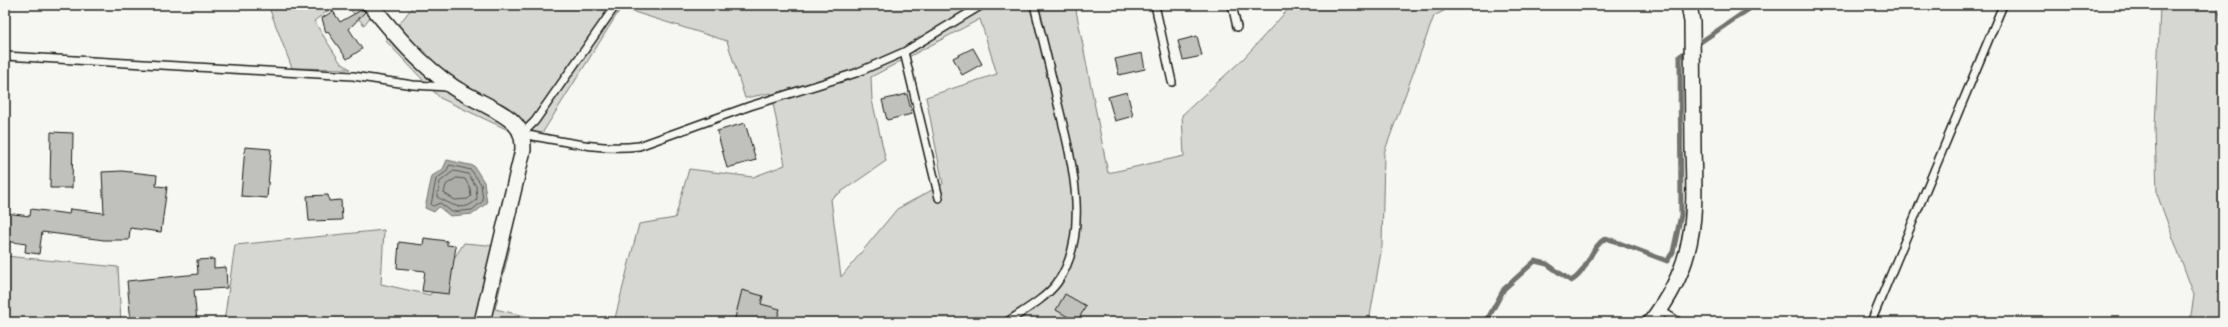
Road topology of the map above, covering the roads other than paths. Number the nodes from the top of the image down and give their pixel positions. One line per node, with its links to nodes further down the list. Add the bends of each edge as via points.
1 (371, 5): 13 (street, via 408,50 429,70)
2 (616, 5): 14 (lane, via 535,121)
3 (982, 5): 10 (lane)
4 (1034, 5): 18 (lane, via 1072,159 1077,193 1076,219 1071,250 1056,284 1035,303)
5 (1155, 5): 12 (lane)
6 (1232, 5): 9 (lane)
7 (1689, 5): 16 (street, via 1692,38 1692,229 1687,254)
8 (2003, 5): 20 (lane)
9 (1237, 27)
10 (904, 52): 14 (lane, via 856,73 750,106 639,146 600,147); 15 (lane)
11 (5, 56): 13 (lane, via 353,76)
12 (1172, 82)
13 (454, 88): 14 (street, via 513,121)
14 (522, 134): 17 (street, via 523,150)
15 (939, 198)
16 (1656, 316): 19 (lane)
17 (482, 322)
18 (1007, 322)
19 (1679, 322)
20 (1871, 322)

